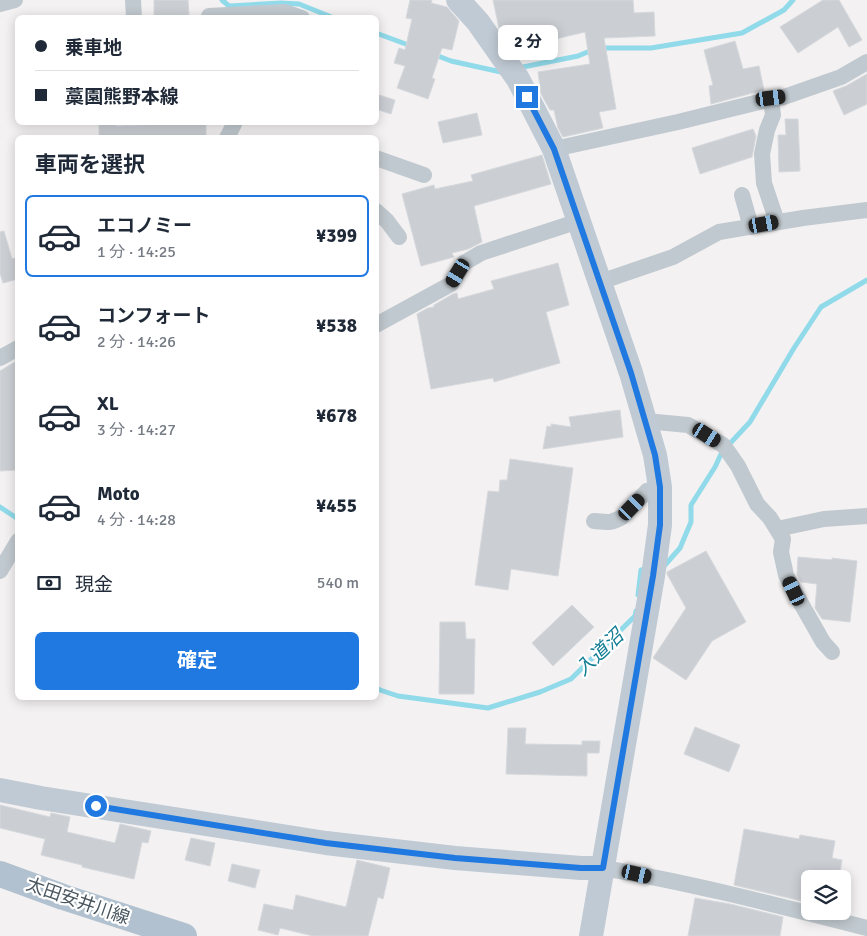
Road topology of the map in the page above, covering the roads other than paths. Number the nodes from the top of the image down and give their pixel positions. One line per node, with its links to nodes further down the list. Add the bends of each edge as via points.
1 (14, 0): 4 (street)
2 (133, 0): 6 (street)
3 (458, 0): 10 (main road, via 512,70)
4 (0, 4)
5 (286, 10): 7 (street)
6 (134, 15)
7 (222, 15)
8 (867, 62): 9 (street, via 841,77 784,97)
9 (771, 98): 10 (street); 17 (street, via 773,115 762,154 764,183)
10 (554, 149): 16 (main road)
11 (379, 159): 12 (street)
12 (424, 175)
13 (742, 195): 18 (street)
14 (867, 210): 17 (street)
15 (379, 213): 19 (street)
16 (579, 221): 20 (main road); 21 (street, via 481,253 464,263 451,284)
17 (777, 222): 18 (street)
18 (751, 227): 20 (street, via 719,232 673,258)
19 (398, 237)
20 (600, 282): 24 (main road)
21 (379, 323)
22 (15, 350): 23 (street)
23 (0, 358)
24 (646, 421): 25 (main road); 28 (street, via 688,425 726,449 757,504)
25 (660, 487): 27 (street, via 647,491 617,520); 33 (main road, via 660,525 654,568)
26 (867, 516): 28 (street, via 824,519)
27 (594, 520)
28 (777, 529): 31 (street, via 783,538 781,552 786,575 823,642)
29 (10, 546): 30 (street)
30 (0, 571)
31 (832, 652)
32 (0, 790): 33 (main road, via 326,843 455,858)
33 (603, 868): 35 (street); 37 (main road)
34 (0, 874): 36 (main road, 太田安井川線)
35 (867, 928)
36 (184, 936)
37 (591, 936)

